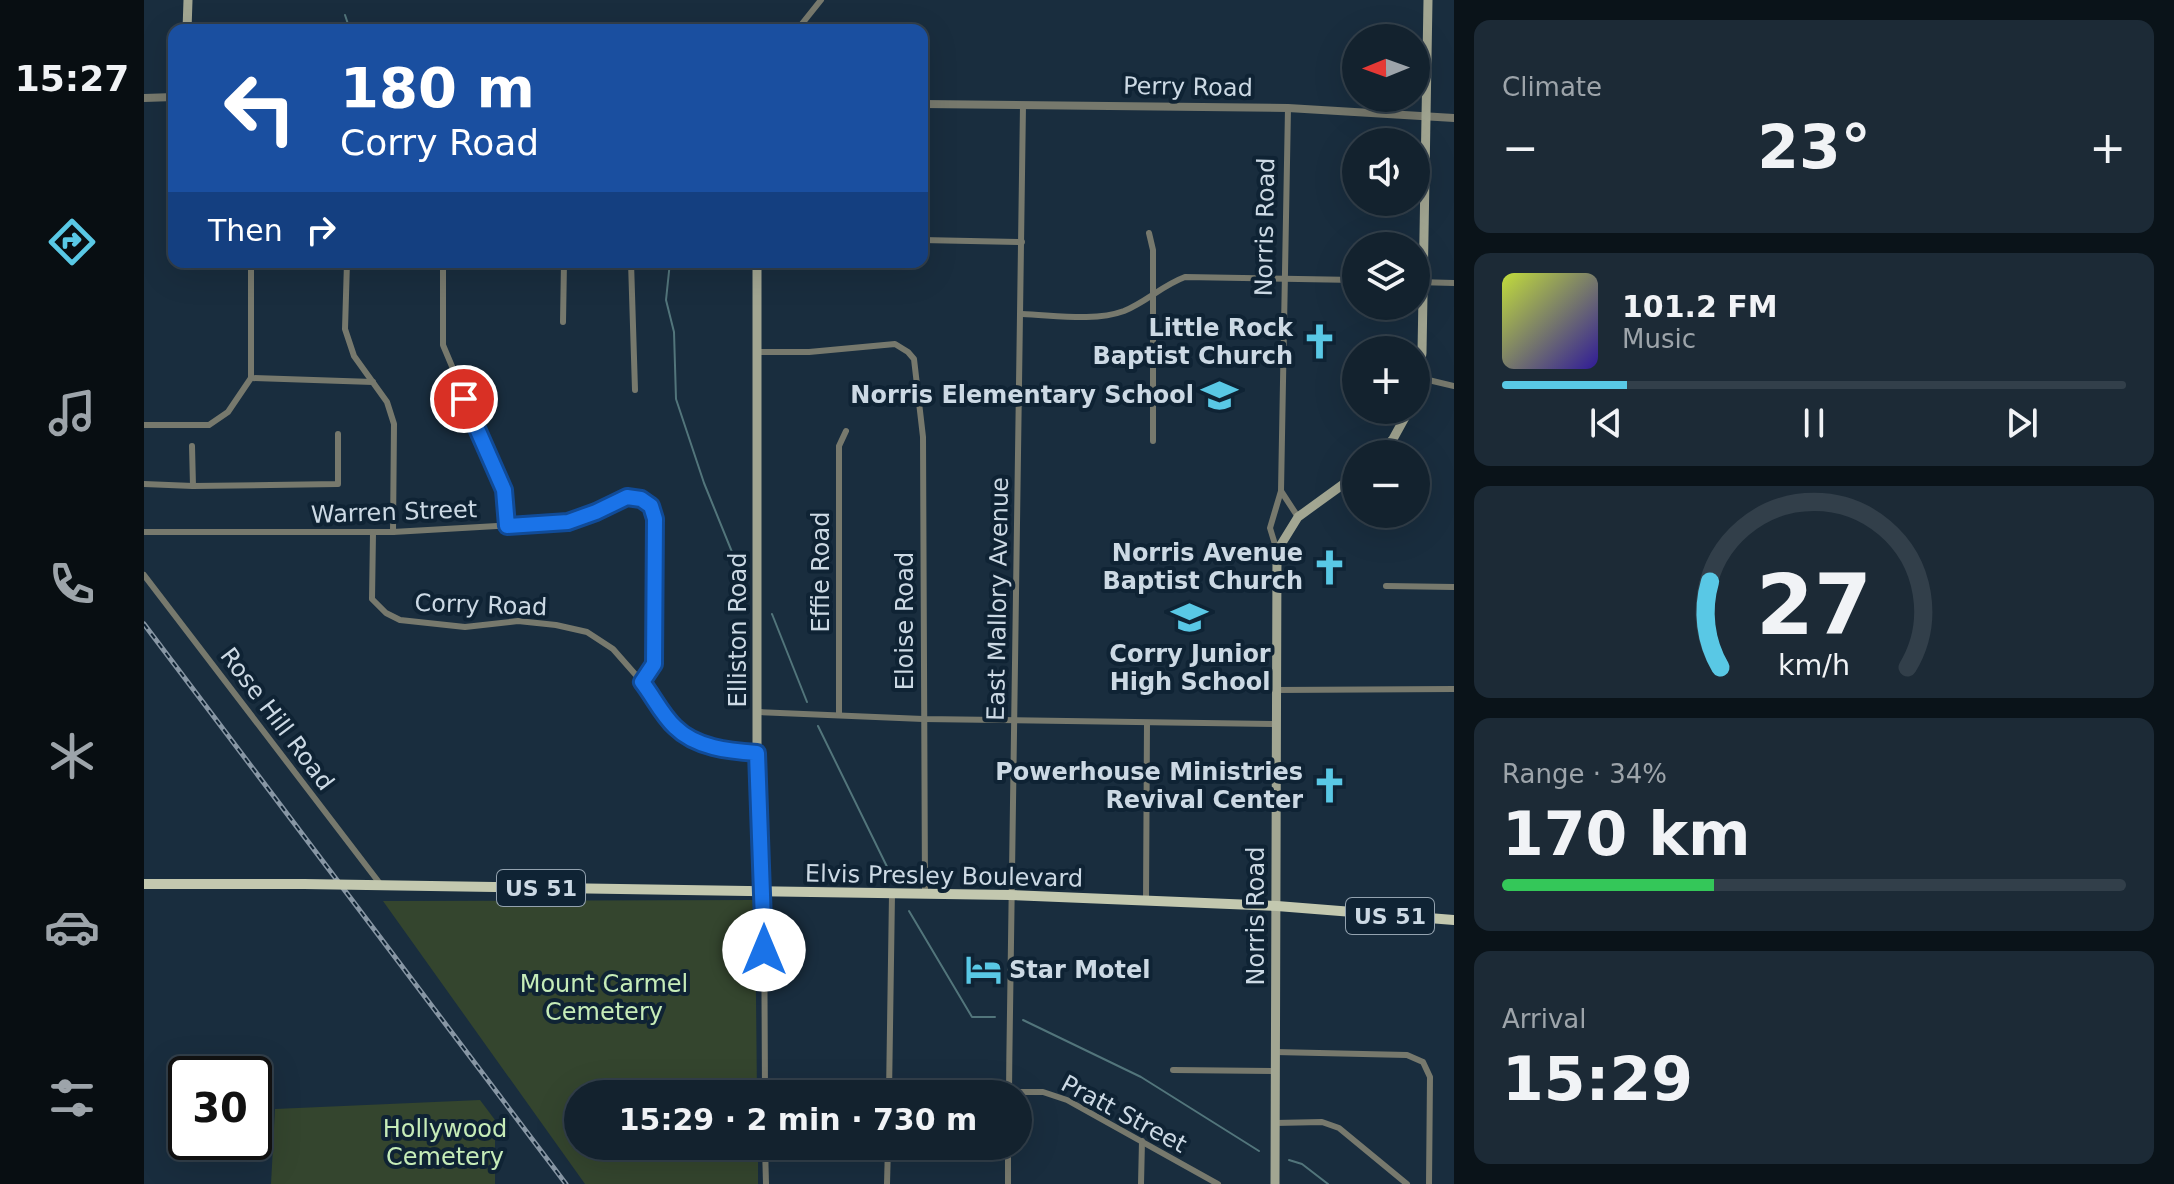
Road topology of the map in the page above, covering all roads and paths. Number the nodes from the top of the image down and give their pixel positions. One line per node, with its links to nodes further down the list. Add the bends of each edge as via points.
1 (188, 0): 4 (main road)
2 (821, 0): 5 (street)
3 (1428, 0): 11 (main road)
4 (187, 24)
5 (802, 24)
6 (168, 97): 7 (street)
7 (144, 98)
8 (928, 104): 9 (street, Perry Road)
9 (1023, 105): 10 (street, Perry Road); 16 (street, East Mallory Avenue)
10 (1288, 108): 11 (street, Perry Road); 23 (street, Norris Road)
11 (1426, 118): 12 (street, Perry Road); 13 (main road)
12 (1454, 118)
13 (1422, 232)
14 (1149, 233): 27 (street)
15 (928, 240): 16 (street)
16 (1022, 242): 28 (street, East Mallory Avenue)
17 (251, 268): 31 (street)
18 (347, 268): 33 (street, via 345,329 354,356)
19 (443, 268): 46 (street, via 443,345 504,490)
20 (564, 268): 29 (street)
21 (631, 268): 35 (street)
22 (757, 268): 30 (main road, Elliston Road)
23 (1284, 278): 24 (street); 27 (street, via 1185,277); 44 (street, Norris Road)
24 (1342, 280)
25 (1430, 282): 26 (street)
26 (1454, 283)
27 (1154, 294): 28 (street, via 1102,316); 39 (street)
28 (1022, 314): 60 (street, East Mallory Avenue)
29 (563, 322)
30 (757, 352): 57 (main road, Elliston Road); 59 (street, Eloise Road, via 895,344 914,359 923,437)
31 (251, 378): 33 (street); 36 (street, via 228,412 209,425)
32 (1430, 380): 34 (street)
33 (373, 382): 48 (street, via 394,424)
34 (1454, 386)
35 (635, 390)
36 (144, 425)
37 (846, 431): 58 (street, Effie Road, via 839,446)
38 (338, 434): 43 (street, via 338,484)
39 (1153, 441)
40 (192, 446): 43 (street)
41 (144, 484): 43 (street)
42 (1342, 485): 45 (main road)
43 (193, 486)
44 (1281, 491): 45 (street); 50 (street, Norris Road, via 1270,528)
45 (1298, 517): 50 (main road)
46 (507, 526): 48 (street, Warren Street); 54 (street, Warren Street, via 568,522 627,497 651,506 654,664)
47 (144, 532): 49 (street, Warren Street)
48 (393, 532): 49 (street, Warren Street)
49 (373, 533): 54 (street, Corry Road, via 372,599 386,613 400,620 465,627 518,621 587,632 613,649)
50 (1277, 551): 56 (main road, Norris Road)
51 (144, 575): 65 (street, Rose Hill Road)
52 (1386, 586): 53 (street)
53 (1454, 587)
54 (642, 682): 63 (street, Corry Road, via 673,726 692,741)
55 (1454, 689): 56 (street)
56 (1275, 690): 62 (main road, Norris Road)
57 (758, 712): 58 (street); 63 (main road, Elliston Road)
58 (839, 715): 59 (street)
59 (923, 719): 60 (street); 68 (street, Eloise Road)
60 (1013, 720): 61 (street); 69 (street, East Mallory Avenue)
61 (1147, 723): 62 (street); 70 (street)
62 (1274, 724): 71 (main road, Norris Road)
63 (757, 753): 66 (main road, Elliston Road)
64 (144, 884): 65 (main road, Elvis Presley Boulevard / US 51, bridge)
65 (381, 885): 66 (main road, Elvis Presley Boulevard / US 51)
66 (764, 892): 67 (main road, Elvis Presley Boulevard / US 51); 76 (street, Elliston Road)
67 (892, 893): 68 (main road, Elvis Presley Boulevard / US 51); 77 (street)
68 (925, 893): 69 (main road, Elvis Presley Boulevard / US 51)
69 (1010, 895): 70 (main road, Elvis Presley Boulevard / US 51); 78 (street, East Mallory Avenue)
70 (1146, 902): 71 (main road, Elvis Presley Boulevard / US 51)
71 (1277, 906): 72 (main road, Elvis Presley Boulevard / US 51); 73 (main road, Norris Road)
72 (1454, 920)
73 (1275, 1052): 75 (main road, Norris Road); 92 (street, via 1407,1055 1423,1062 1430,1077)
74 (1173, 1070): 75 (street)
75 (1276, 1071): 80 (main road, Norris Road)
76 (765, 1080)
77 (889, 1080)
78 (1009, 1080)
79 (1032, 1092): 81 (street, Pratt Street, via 1067,1100)
80 (1275, 1123): 90 (main road, Norris Road); 91 (street, via 1322,1122 1339,1128)
81 (1142, 1141): 88 (street); 89 (street, Pratt Street)
82 (765, 1160): 85 (street)
83 (888, 1160): 86 (street)
84 (1008, 1160): 87 (street)
85 (766, 1184)
86 (887, 1184)
87 (1008, 1184)
88 (1141, 1184)
89 (1218, 1184)
90 (1275, 1184)
91 (1407, 1184)
92 (1429, 1184)

